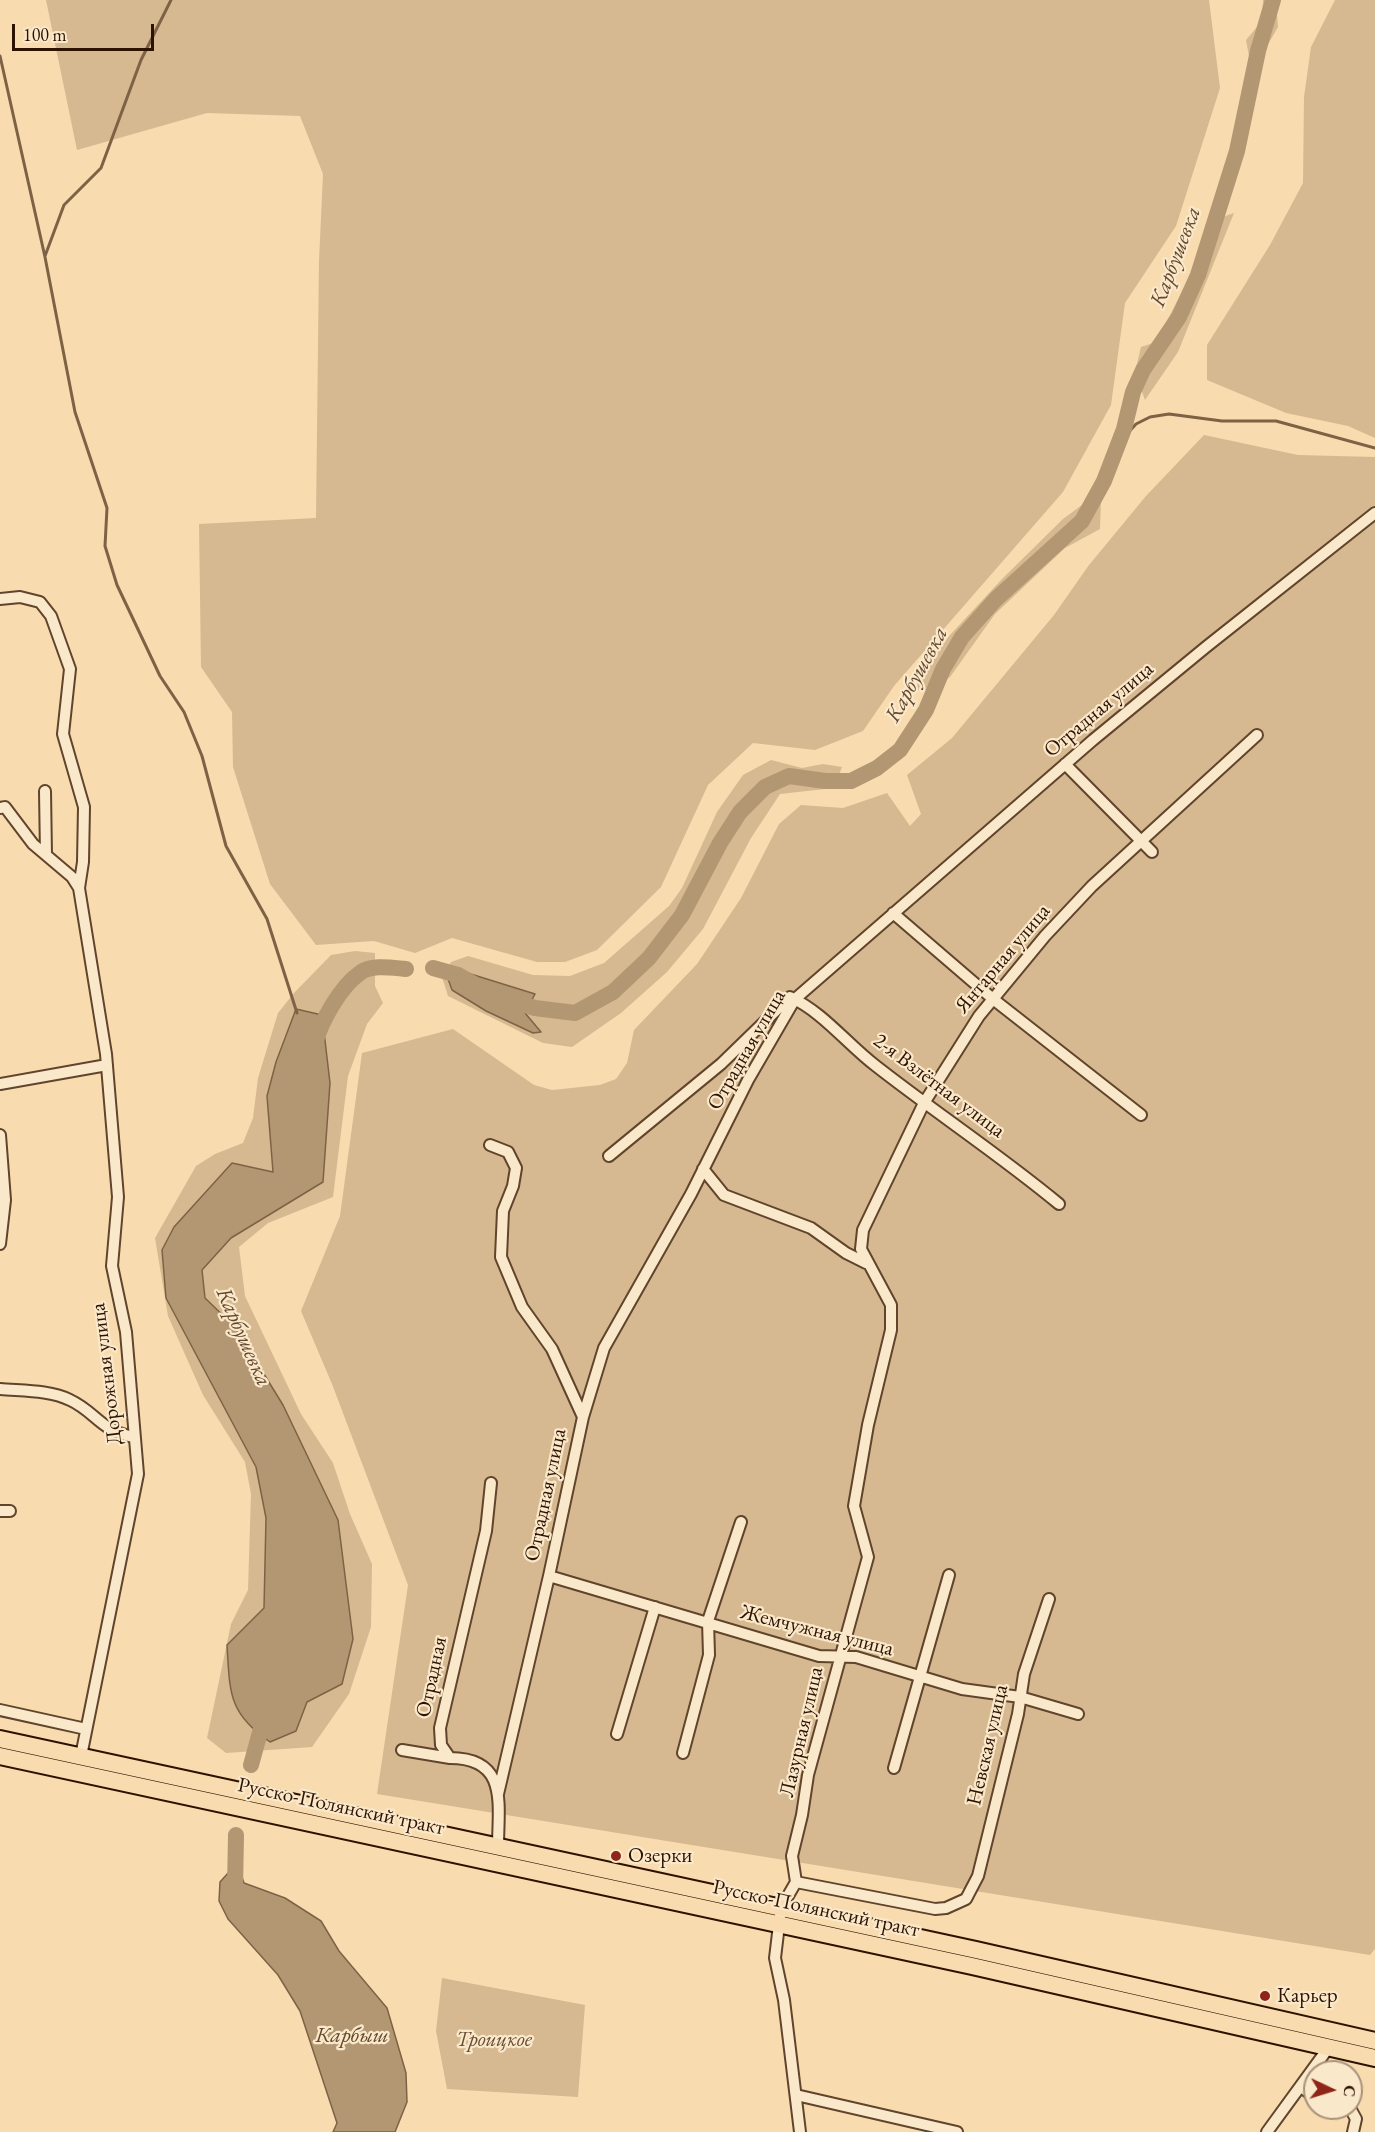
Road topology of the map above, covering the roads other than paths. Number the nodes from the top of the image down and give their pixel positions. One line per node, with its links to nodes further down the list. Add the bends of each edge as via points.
1 (1375, 513): 4 (street, Отрадная улица)
2 (1, 599): 10 (street, Дорожная улица, via 20,597 40,602 51,616 70,669 63,734 84,807)
3 (1257, 735): 7 (street, Янтарная улица)
4 (1065, 764): 7 (street); 11 (street, Отрадная улица)
5 (45, 790): 9 (street)
6 (3, 808): 9 (street)
7 (1142, 841): 8 (street); 13 (street, Янтарная улица, via 1084,894)
8 (1152, 852)
9 (46, 855): 10 (street)
10 (79, 888): 14 (street, Дорожная улица)
11 (893, 913): 12 (street, Отрадная улица); 13 (street)
12 (795, 999): 16 (street, 2-я Взлётная улица); 20 (street, via 790,997 720,1064); 21 (street, Отрадная улица)
13 (993, 999): 16 (street, Янтарная улица); 17 (street)
14 (107, 1065): 15 (street); 27 (street, Дорожная улица, via 118,1197 112,1266 126,1332)
15 (0, 1084)
16 (924, 1103): 22 (street, 2-я Взлётная улица, via 996,1153); 24 (street, Янтарная улица, via 862,1230 861,1249)
17 (1141, 1115)
18 (0, 1135): 23 (street, via 5,1200)
19 (490, 1145): 26 (street, via 508,1152 516,1168 503,1211 501,1257 522,1307 552,1349)
20 (609, 1156)
21 (703, 1169): 24 (street, via 724,1195 811,1228); 26 (street, Отрадная улица, via 604,1348)
22 (1059, 1204)
23 (0, 1244)
24 (866, 1263): 35 (street, Лазурная улица, via 891,1305 891,1330 854,1506 868,1557)
25 (0, 1389): 27 (street, via 57,1395 106,1428)
26 (583, 1417): 31 (street, Отрадная улица)
27 (134, 1437): 40 (street, Дорожная улица, via 138,1474)
28 (490, 1483): 47 (street, Отрадная, via 486,1531 440,1728 441,1745)
29 (741, 1522): 34 (street)
30 (950, 1575): 36 (street)
31 (549, 1576): 33 (street, Жемчужная улица); 49 (street, Отрадная улица)
32 (1049, 1599): 37 (street, Невская улица)
33 (655, 1606): 34 (street, Жемчужная улица); 41 (street)
34 (708, 1621): 35 (street, Жемчужная улица, via 819,1656); 44 (street, via 709,1655)
35 (840, 1656): 36 (street, Жемчужная улица, via 856,1657); 51 (street, Лазурная улица, via 808,1775 792,1856)
36 (922, 1677): 37 (street, Жемчужная улица, via 970,1690); 48 (street)
37 (1020, 1697): 39 (street, Жемчужная улица); 51 (street, Невская улица, via 978,1876 966,1899 946,1908 921,1908)
38 (0, 1710): 40 (street)
39 (1078, 1714)
40 (86, 1729): 46 (street, Дорожная улица)
41 (617, 1734)
42 (0, 1739): 46 (main road, Русско-Полянский тракт)
43 (402, 1750): 47 (street)
44 (683, 1753)
45 (0, 1756): 52 (main road, Русско-Полянский тракт)
46 (81, 1756): 50 (main road, Русско-Полянский тракт)
47 (450, 1758): 49 (street, via 472,1761 490,1771)
48 (894, 1768)
49 (498, 1794): 50 (street)
50 (498, 1847): 52 (main road, Русско-Полянский тракт)
51 (796, 1882): 52 (street)
52 (780, 1916): 53 (main road, Русско-Полянский тракт); 54 (main road, Русско-Полянский тракт); 57 (street, via 775,1958)
53 (1375, 2041)
54 (1329, 2047): 55 (main road, Русско-Полянский тракт); 56 (street)
55 (1375, 2058)
56 (1301, 2088): 60 (street)
57 (796, 2095): 58 (street); 59 (street)
58 (800, 2132)
59 (957, 2132)
60 (1267, 2132)

